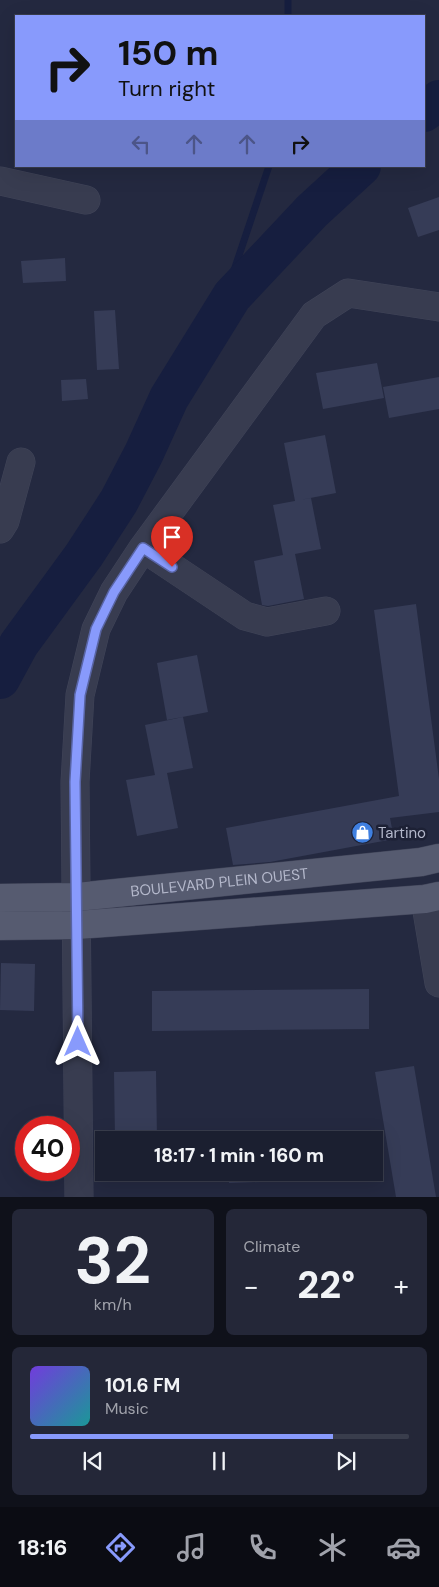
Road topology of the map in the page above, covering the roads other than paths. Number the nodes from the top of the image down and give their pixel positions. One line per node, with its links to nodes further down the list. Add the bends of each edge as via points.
1 (0, 181): 2 (street)
2 (86, 200)
3 (439, 307): 6 (street, via 348,293 314,315)
4 (21, 462): 5 (street)
5 (0, 529)
6 (143, 548): 7 (street, via 246,616 267,622); 9 (street, via 114,592 96,629 80,695 75,782)
7 (326, 612)
8 (439, 858): 9 (main road, BOULEVARD PLEIN OUEST)
9 (77, 897): 10 (main road, BOULEVARD PLEIN OUEST); 12 (street)
10 (0, 898)
11 (432, 898): 12 (main road, BOULEVARD PLEIN OUEST); 14 (street)
12 (77, 925): 13 (main road, BOULEVARD PLEIN OUEST); 15 (street)
13 (0, 926)
14 (439, 983)
15 (79, 1197)

